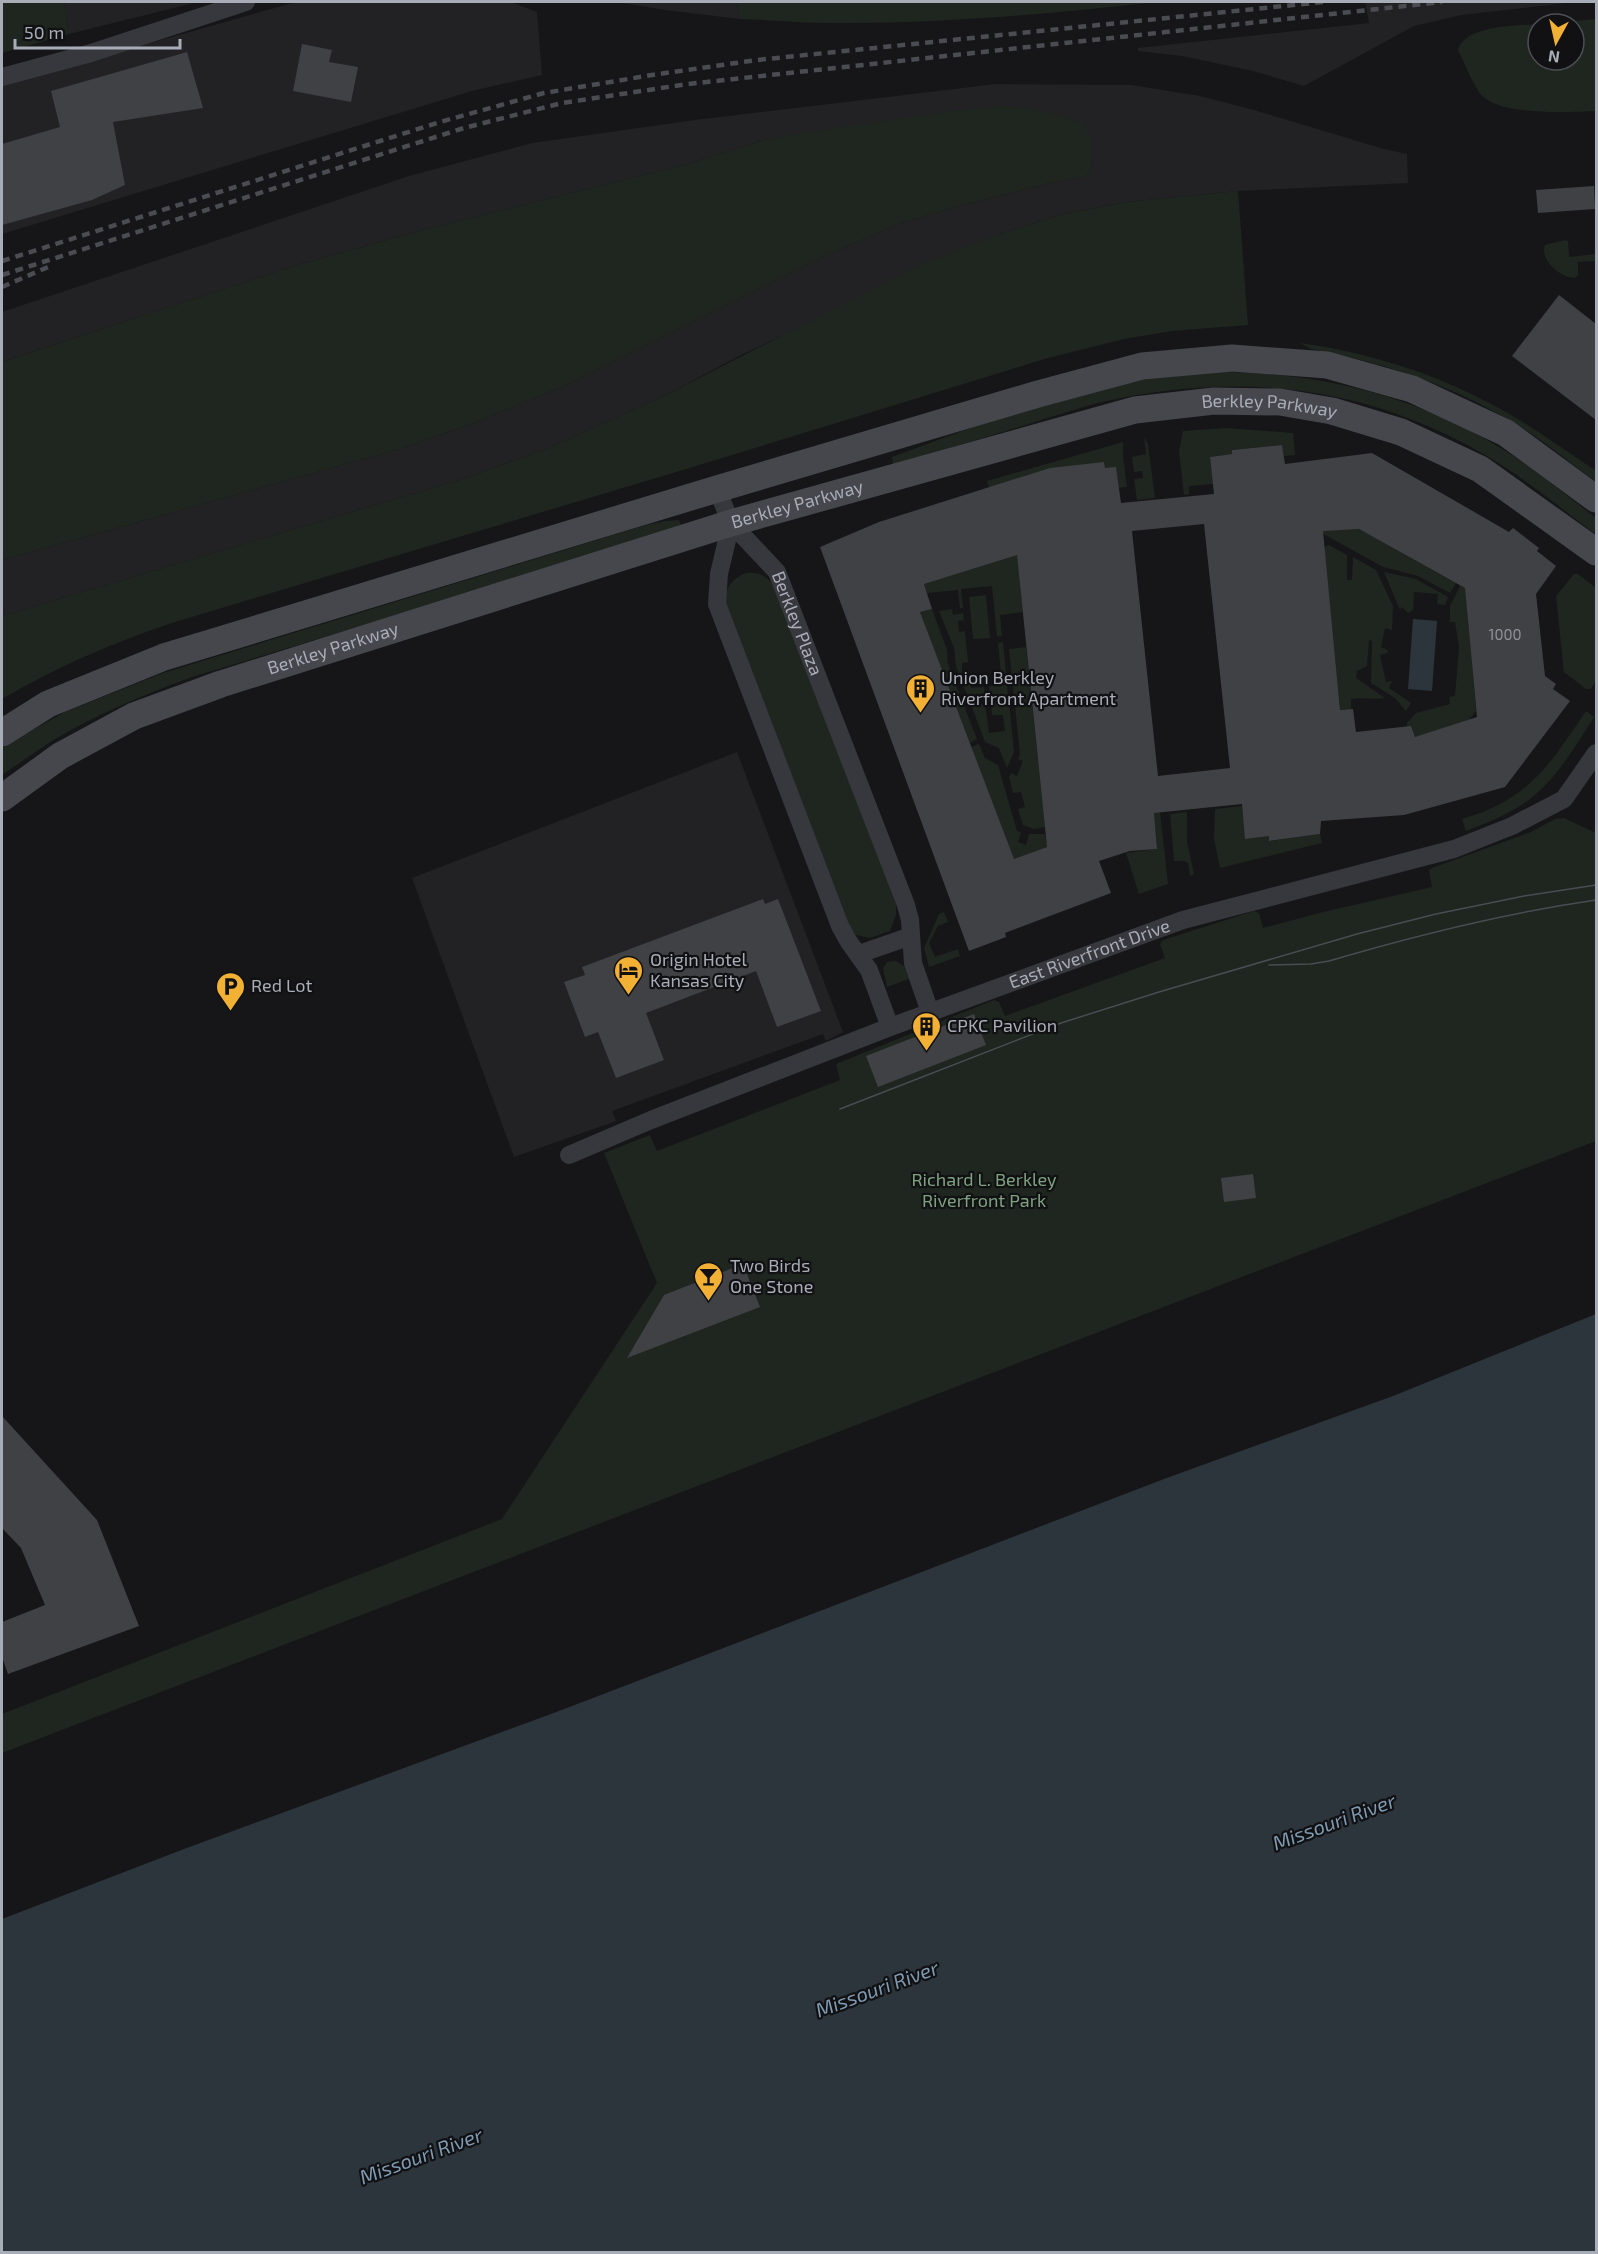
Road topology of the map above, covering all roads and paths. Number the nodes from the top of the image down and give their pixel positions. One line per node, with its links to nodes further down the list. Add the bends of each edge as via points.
1 (246, 2): 2 (street, via 91,53)
2 (2, 77)
3 (717, 489): 4 (main road, Berkley Parkway, via 1142,366 1232,357 1327,365 1412,389 1506,433); 5 (street); 7 (main road, Berkley Parkway, via 164,657 48,704)
4 (1596, 500)
5 (731, 523): 6 (main road, Berkley Parkway, via 1135,410 1214,401 1280,402 1332,411 1401,432 1480,469); 9 (main road, Berkley Parkway, via 221,684 134,716 60,756); 10 (street, Berkley Plaza, via 777,572 906,905); 11 (street, via 719,574 717,604 840,926)
6 (1596, 552)
7 (2, 733)
8 (1596, 753): 12 (street, East Riverfront Drive, via 1564,799 1480,839 1183,920)
9 (2, 798)
10 (911, 936): 11 (street); 12 (street, Berkley Plaza, via 913,963)
11 (859, 954): 13 (street, via 870,970)
12 (930, 1012): 13 (street, East Riverfront Drive)
13 (890, 1027): 14 (street, East Riverfront Drive)
14 (569, 1155)

